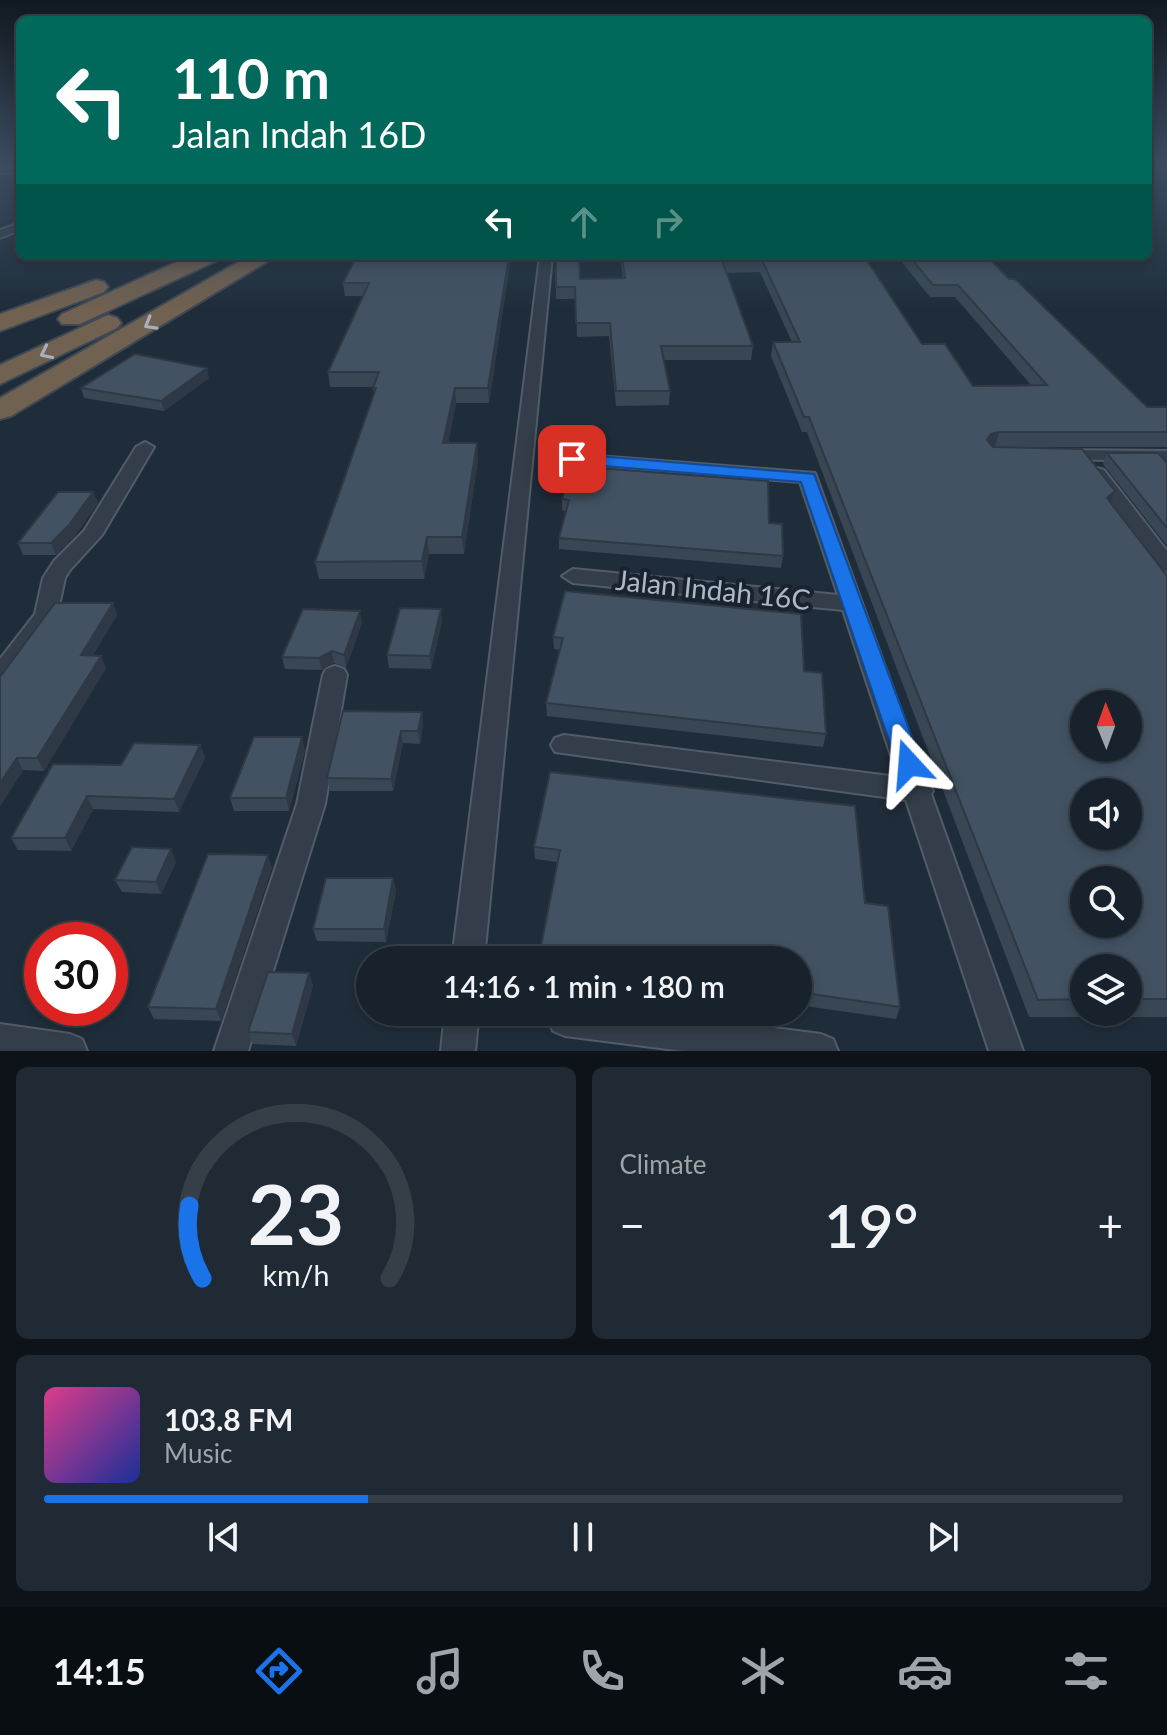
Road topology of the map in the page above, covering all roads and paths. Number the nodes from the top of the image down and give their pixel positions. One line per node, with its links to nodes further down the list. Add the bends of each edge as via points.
1 (166, 260): 6 (highway)
2 (199, 260): 7 (highway)
3 (234, 260): 8 (highway, one-way to 8)
4 (258, 260): 9 (highway, one-way to 9)
5 (546, 260): 22 (street)
6 (0, 323)
7 (0, 351)
8 (0, 376)
9 (0, 410)
10 (145, 447): 19 (street, via 92,535 61,566 46,615)
11 (1039, 455): 12 (street)
12 (1083, 455): 13 (street); 15 (street)
13 (1167, 456)
14 (572, 459): 17 (street, via 808,477)
15 (1167, 565)
16 (573, 576): 17 (street, Jalan Indah 16C)
17 (853, 604): 21 (street)
18 (335, 675): 27 (street, via 311,804)
19 (0, 676)
20 (564, 745): 21 (street)
21 (919, 791): 30 (street)
22 (470, 946)
23 (461, 1026): 28 (street)
24 (621, 1026): 29 (street)
25 (0, 1041): 26 (street)
26 (70, 1051)
27 (231, 1051)
28 (458, 1051)
29 (821, 1051)
30 (1006, 1051)

